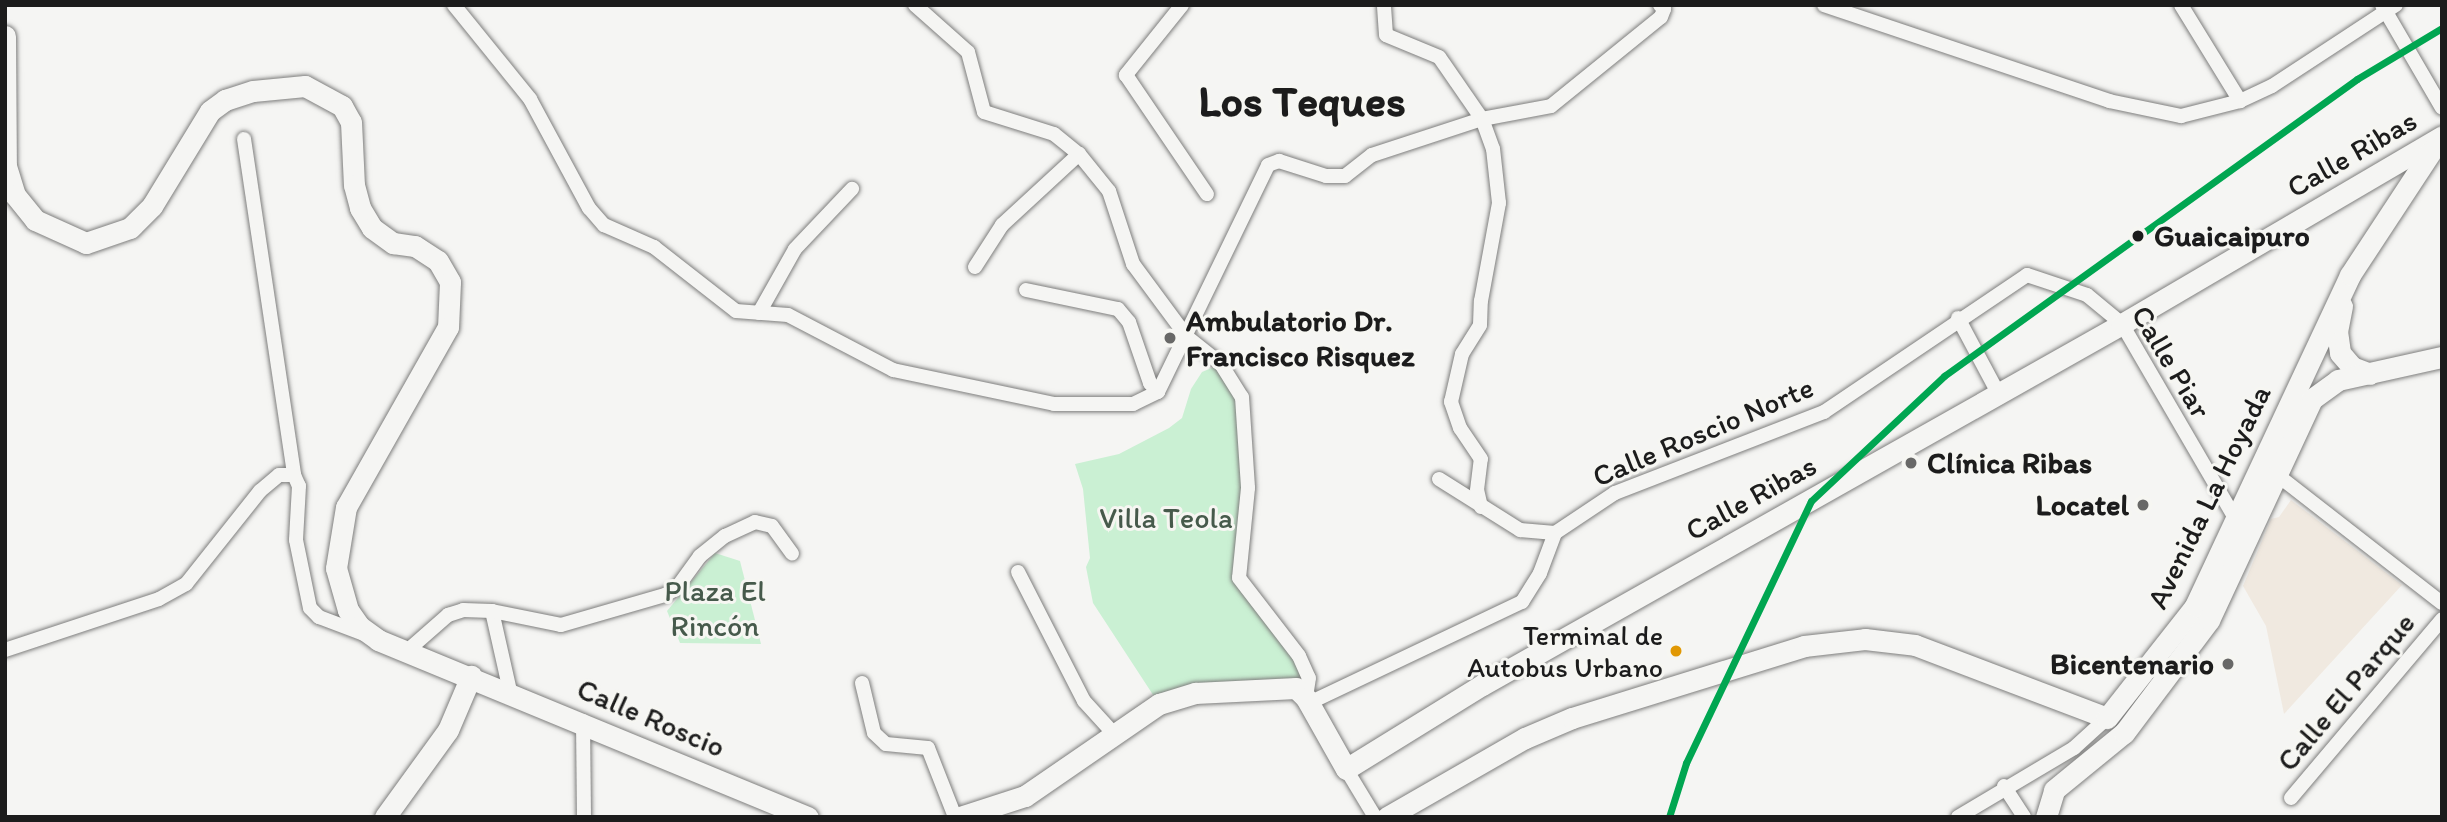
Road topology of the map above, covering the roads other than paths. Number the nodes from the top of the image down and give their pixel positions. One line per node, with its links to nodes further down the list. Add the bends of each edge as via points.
1 (454, 5): 22 (street, via 530,99 589,208 604,225 654,247 736,311)
2 (915, 5): 15 (street, via 968,52 984,112 1054,134)
3 (1182, 5): 17 (street, via 1126,75)
4 (1384, 5): 12 (street, via 1386,35 1439,57)
5 (1660, 5): 12 (street, via 1664,9 1661,17 1551,106)
6 (1824, 5): 10 (street, via 2147,111 2181,116)
7 (2181, 5): 10 (street)
8 (2388, 7): 10 (street, via 2272,86); 11 (street)
9 (5, 36): 41 (street, via 6,166 15,195 35,220 86,243 130,228 152,206 210,111 253,91 305,86 342,106 351,122 354,186 372,228 393,243 415,246 439,261 450,282 449,327 346,507 336,568 348,610 359,626)
10 (2240, 101)
11 (2442, 108)
12 (1482, 119): 25 (street, via 1372,155 1345,176 1326,176 1279,161 1264,168); 33 (street, via 1493,149 1499,203 1480,301 1480,325 1462,354 1451,389 1457,421 1481,459 1477,490)
13 (2441, 137): 20 (street, Avenida La Hoyada); 24 (street, Calle Ribas)
14 (244, 139): 31 (street)
15 (1079, 154): 18 (street, via 1002,225); 25 (street, via 1110,191 1133,264)
16 (852, 189): 22 (street, via 795,249)
17 (1207, 194)
18 (975, 267)
19 (2027, 275): 23 (street, Calle Roscio Norte); 24 (street, Calle Piar, via 2087,295)
20 (2350, 275): 27 (street, via 2337,345 2346,361); 34 (street, Avenida La Hoyada)
21 (1026, 290): 28 (street, via 1118,309 1129,322 1150,383)
22 (759, 313): 28 (street, via 788,315 893,370 965,389 1054,404 1133,404)
23 (1958, 318): 29 (street); 35 (street, Calle Roscio Norte, via 1824,412 1732,450 1630,484)
24 (2122, 324): 29 (street, Calle Ribas); 34 (street, Calle Piar)
25 (1187, 337): 28 (street); 47 (street, via 1222,363 1242,397 1248,488 1239,578 1299,656 1308,678)
26 (2442, 357): 27 (street, Avenida La Hoyada)
27 (2370, 374): 30 (street, Avenida La Hoyada, via 2338,380 2317,393)
28 (1158, 391)
29 (1998, 393): 51 (street, Calle Ribas, via 1482,685)
30 (2276, 474): 38 (street); 62 (street, Avenida La Hoyada, via 2209,620 2124,733 2054,790)
31 (294, 475): 41 (street, via 299,486 296,540 310,608 319,617); 42 (street, via 279,475 260,491 186,584 159,598)
32 (1439, 479): 33 (street)
33 (1481, 507): 35 (street, via 1520,530)
34 (2235, 518): 48 (street, Avenida La Hoyada, via 2195,606)
35 (1555, 533): 47 (street, via 1541,573 1522,602)
36 (792, 554): 39 (street, via 772,526 755,522 725,536 700,556 676,589 666,595 561,625)
37 (1018, 572): 50 (street, via 1084,701)
38 (2442, 603)
39 (492, 611): 43 (street, via 463,610 449,615); 46 (street)
40 (2442, 619): 53 (street, Calle El Parque)
41 (378, 640): 43 (street, Calle Roscio)
42 (5, 650)
43 (407, 651): 44 (street, Calle Roscio)
44 (471, 676): 46 (street, Calle Roscio); 54 (street, via 448,730)
45 (862, 683): 57 (street, via 874,733 886,744 928,748)
46 (510, 691): 49 (street, Calle Roscio)
47 (1308, 701): 50 (street, via 1285,686 1178,696); 51 (street)
48 (2107, 718): 52 (street, Avenida La Hoyada, via 2074,748); 59 (street, via 1915,645 1865,639 1804,646 1572,718 1525,738)
49 (583, 722): 55 (street); 56 (street, Calle Roscio)
50 (1115, 735): 57 (street, via 1013,801)
51 (1351, 776): 58 (street)
52 (2004, 786): 60 (street, Avenida La Hoyada); 61 (street)
53 (2291, 799)
54 (385, 817)
55 (584, 817)
56 (808, 817)
57 (958, 817)
58 (1376, 817)
59 (1387, 817)
60 (1958, 817)
61 (2024, 817)
62 (2046, 817)

